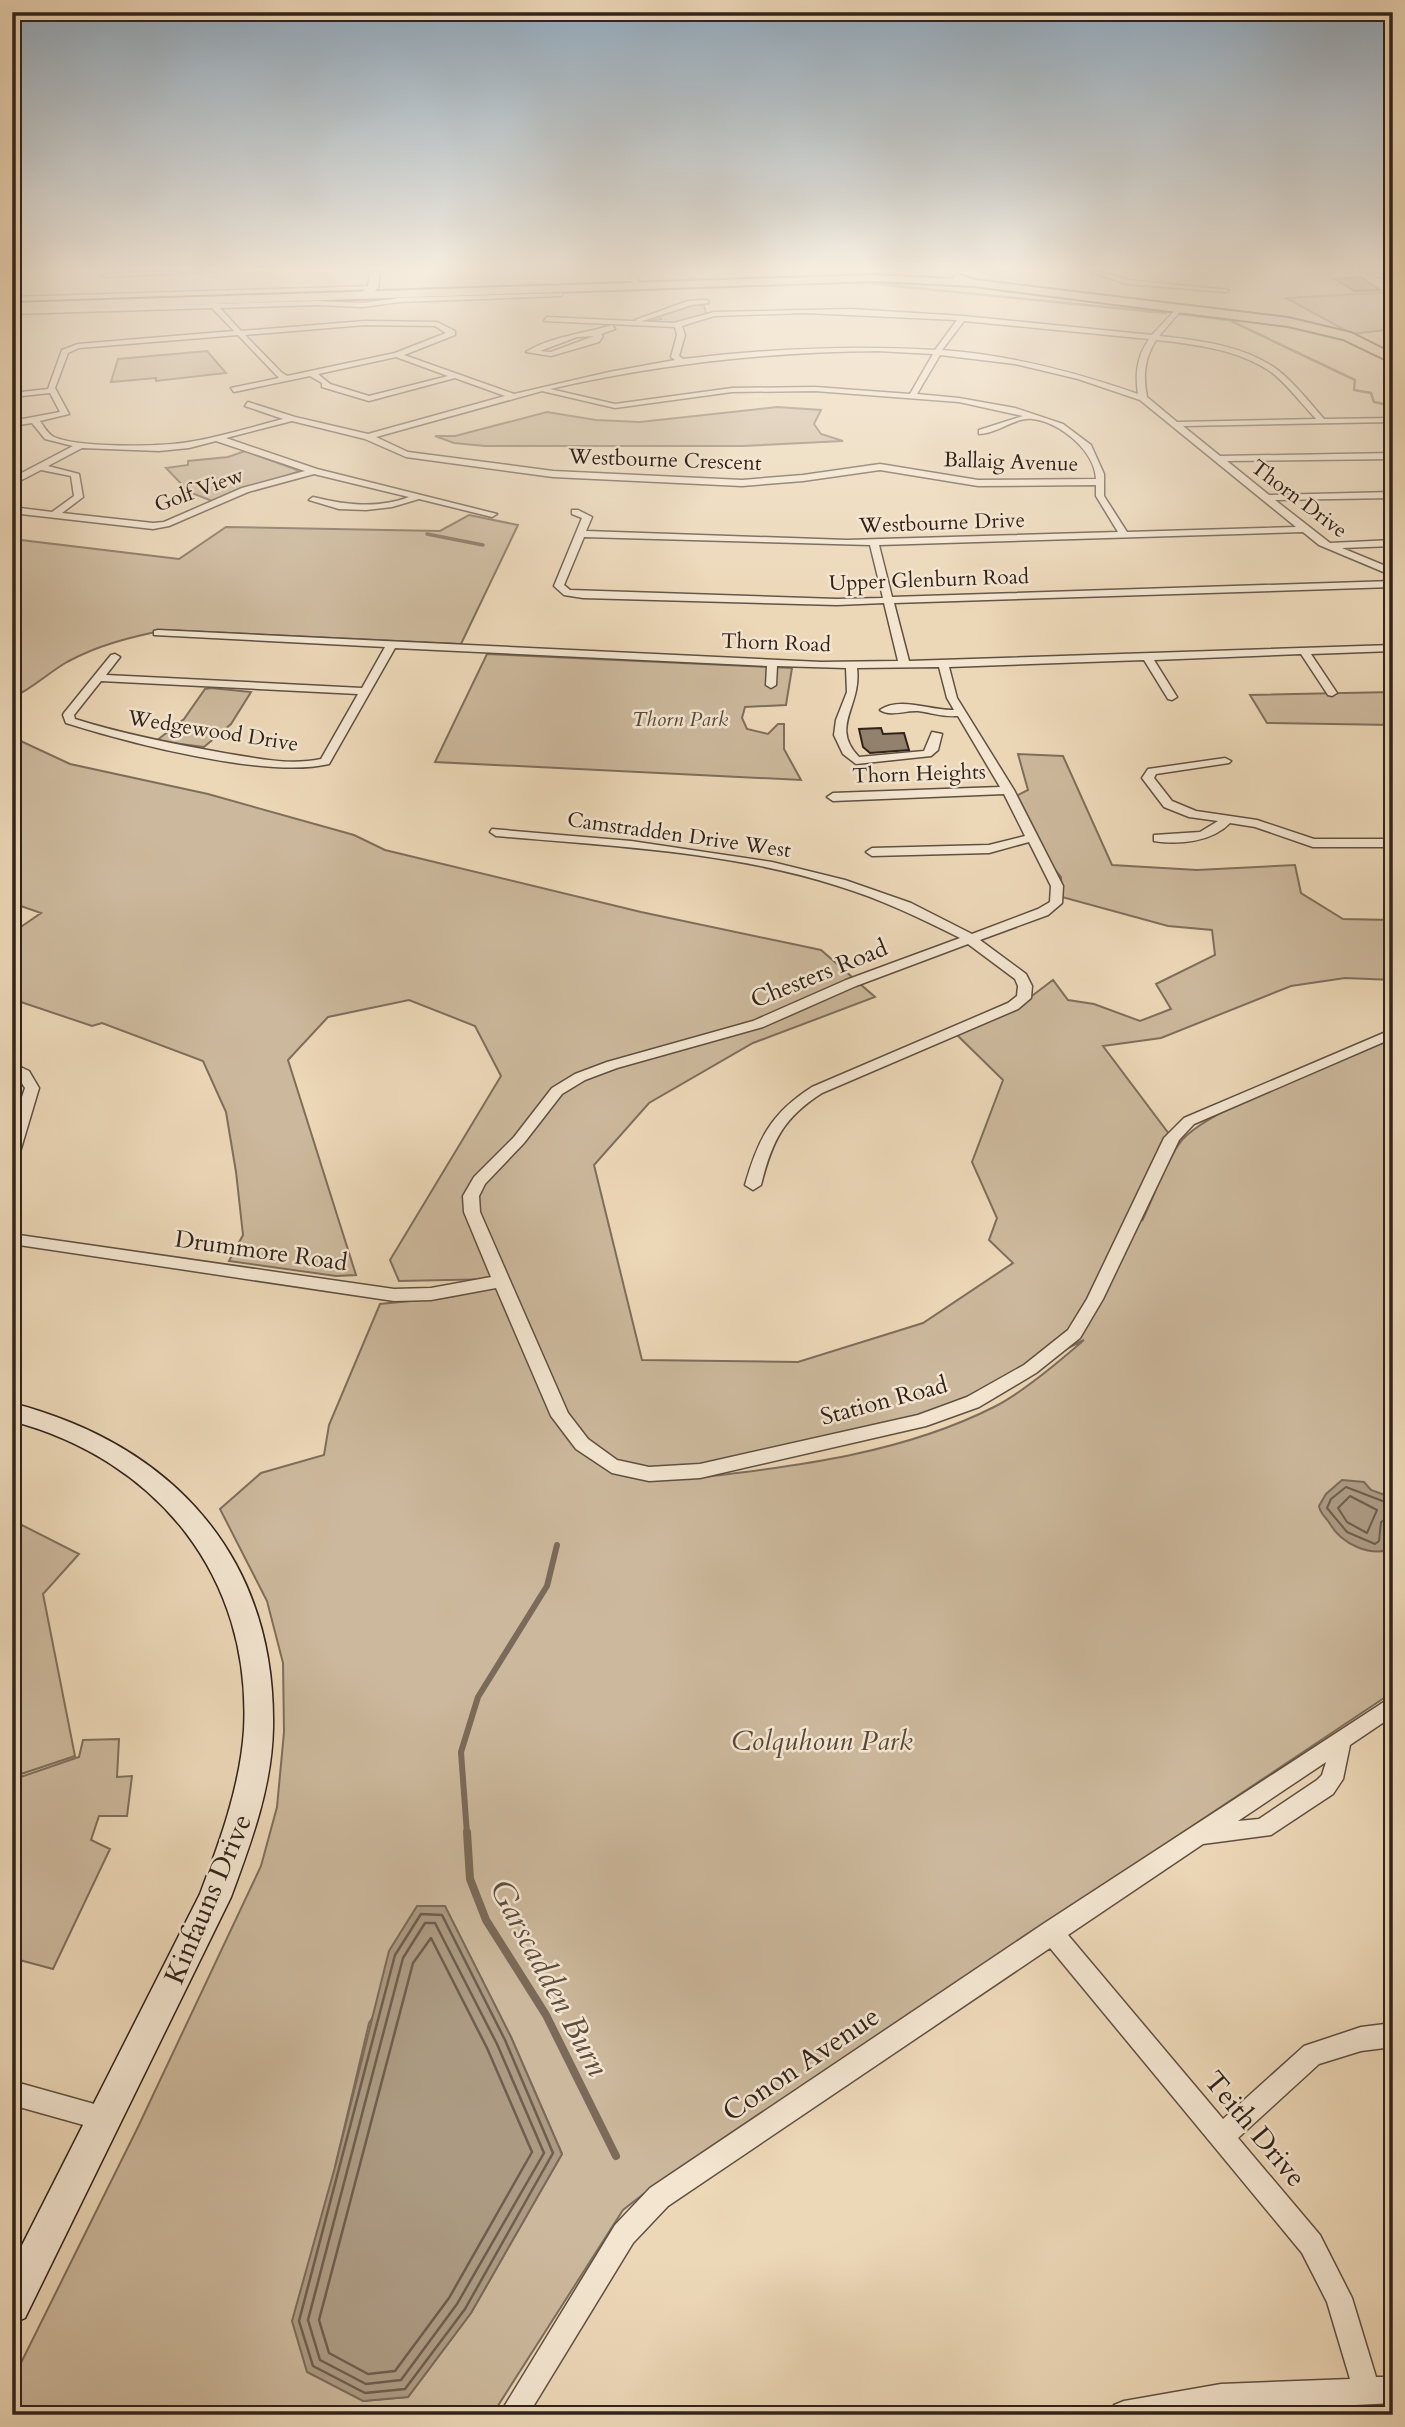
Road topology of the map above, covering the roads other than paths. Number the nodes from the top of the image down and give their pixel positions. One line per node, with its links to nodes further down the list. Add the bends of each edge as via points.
1 (52, 385): 13 (street)
2 (254, 385): 11 (street)
3 (326, 385): 4 (street, via 369,399)
4 (421, 385)
5 (485, 385): 16 (street)
6 (563, 385): 12 (street, Thorn Drive)
7 (919, 385): 15 (street)
8 (1108, 385): 17 (street, Thorn Drive)
9 (1142, 385): 17 (street)
10 (1289, 385): 23 (street)
11 (234, 390)
12 (544, 390): 15 (street, via 609,405 769,388); 16 (street, Thorn Drive)
13 (50, 391): 14 (street); 22 (street, via 65,412 62,417)
14 (12, 395)
15 (913, 395): 19 (street)
16 (515, 397): 27 (street, Thorn Drive)
17 (1143, 398): 25 (street, Thorn Drive)
18 (248, 404): 20 (street, Westbourne Crescent)
19 (1033, 415): 26 (street); 36 (street, via 1073,433 1087,445)
20 (292, 419): 27 (street, Westbourne Crescent); 28 (street)
21 (1393, 420): 23 (street)
22 (35, 421): 24 (street); 29 (street, via 47,437)
23 (1322, 421): 25 (street)
24 (12, 424)
25 (1177, 424): 31 (street, Thorn Drive)
26 (982, 432)
27 (368, 437): 33 (street, Westbourne Crescent, via 406,454 599,477 742,483)
28 (217, 438): 29 (street, via 159,448); 34 (street)
29 (81, 445): 32 (street)
30 (1393, 456): 31 (street)
31 (1219, 460): 39 (street, Thorn Drive)
32 (40, 467): 35 (street); 44 (street, via 68,471 77,479 79,497)
33 (880, 467): 36 (street, Ballaig Avenue, via 978,483)
34 (314, 471): 38 (street); 44 (street, Golf View, via 246,490 166,524)
35 (12, 482)
36 (1100, 482): 47 (street, via 1102,500)
37 (1393, 495): 39 (street)
38 (418, 496): 40 (street, via 366,508 335,507); 43 (street)
39 (1267, 498): 45 (street, Thorn Drive)
40 (313, 500)
41 (12, 510): 44 (street, Golf View)
42 (575, 512): 46 (street, via 587,515)
43 (492, 514)
44 (53, 515)
45 (1305, 528): 47 (street, Westbourne Drive); 50 (street, Thorn Drive)
46 (581, 534): 49 (street, Westbourne Drive); 53 (street, Upper Glenburn Road, via 559,586 572,594)
47 (1124, 534): 49 (street, Westbourne Drive)
48 (1393, 542): 50 (street)
49 (874, 543): 53 (street)
50 (1328, 546): 51 (street, Thorn Drive)
51 (1393, 573)
52 (1393, 584): 53 (street, Upper Glenburn Road)
53 (890, 601): 62 (street)
54 (158, 633): 55 (street, Thorn Road, via 194,639)
55 (392, 644): 60 (street, Thorn Road); 66 (street, Wedgewood Drive)
56 (1393, 648): 57 (street, Thorn Road)
57 (1304, 651): 59 (street, Thorn Road); 67 (street)
58 (115, 657): 64 (street, Wedgewood Drive)
59 (1147, 657): 63 (street, Thorn Road); 68 (street)
60 (772, 663): 61 (street, Thorn Road); 65 (street)
61 (851, 664): 62 (street, Thorn Road); 72 (street, via 853,688 840,718 839,734)
62 (904, 664): 63 (street, Thorn Road)
63 (943, 664): 70 (street, Chesters Road)
64 (99, 678): 66 (street, Wedgewood Drive); 66 (street, Wedgewood Drive, via 68,715 70,721 145,743 314,766 325,762)
65 (771, 685)
66 (364, 691)
67 (1332, 693)
68 (1172, 697)
69 (885, 710): 70 (street, via 920,708 938,716)
70 (961, 713): 75 (street, Chesters Road)
71 (936, 734): 72 (street, via 927,754)
72 (856, 761): 74 (street)
73 (1225, 761): 77 (street, via 1164,768 1152,771 1148,778 1174,808)
74 (870, 771)
75 (1007, 790): 76 (street, Thorn Heights); 79 (street, Chesters Road)
76 (832, 797)
77 (1226, 820): 80 (street, via 1206,835); 81 (street, via 1329,844)
78 (496, 832): 83 (street, Camstradden Drive West, via 687,851 787,868 859,887)
79 (1031, 838): 82 (street, via 989,849 920,845); 83 (street, Chesters Road, via 1057,886 1056,903)
80 (1157, 838)
81 (1393, 843)
82 (872, 852)
83 (969, 940): 87 (street, Camstradden Drive West, via 1021,977 1024,998 794,1104 779,1118 764,1144); 89 (street, Chesters Road, via 851,983 758,1024 612,1065 557,1091 471,1196 477,1226)
84 (1393, 1033): 89 (street, Station Road, via 1189,1121 1172,1138 1074,1334 1030,1369 973,1402 920,1421 700,1471 649,1474 612,1466 582,1444 560,1416)
85 (12, 1068): 86 (street, via 24,1074 32,1088)
86 (12, 1152)
87 (753, 1185)
88 (12, 1239): 89 (street, Drummore Road, via 394,1295 431,1294)
89 (503, 1281)
90 (12, 1412): 97 (street, Kinfauns Drive, via 64,1428 128,1461 162,1487 202,1528 225,1563 259,1676 256,1770 231,1859)
91 (1393, 1705): 92 (street, Conon Avenue)
92 (1341, 1740): 93 (street, Conon Avenue); 93 (street, Conon Avenue, via 1332,1779 1264,1828)
93 (1196, 1836): 94 (street, Conon Avenue)
94 (1051, 1932): 98 (street, Teith Drive); 101 (street, Conon Avenue, via 659,2197 624,2234)
95 (1393, 2035): 98 (street, via 1312,2054)
96 (12, 2093): 97 (street)
97 (105, 2119): 99 (street, Kinfauns Drive)
98 (1222, 2136): 100 (street, Teith Drive, via 1311,2244 1330,2276)
99 (12, 2305)
100 (1380, 2390): 102 (street, via 1221,2398)
101 (512, 2415)
102 (1124, 2415)

